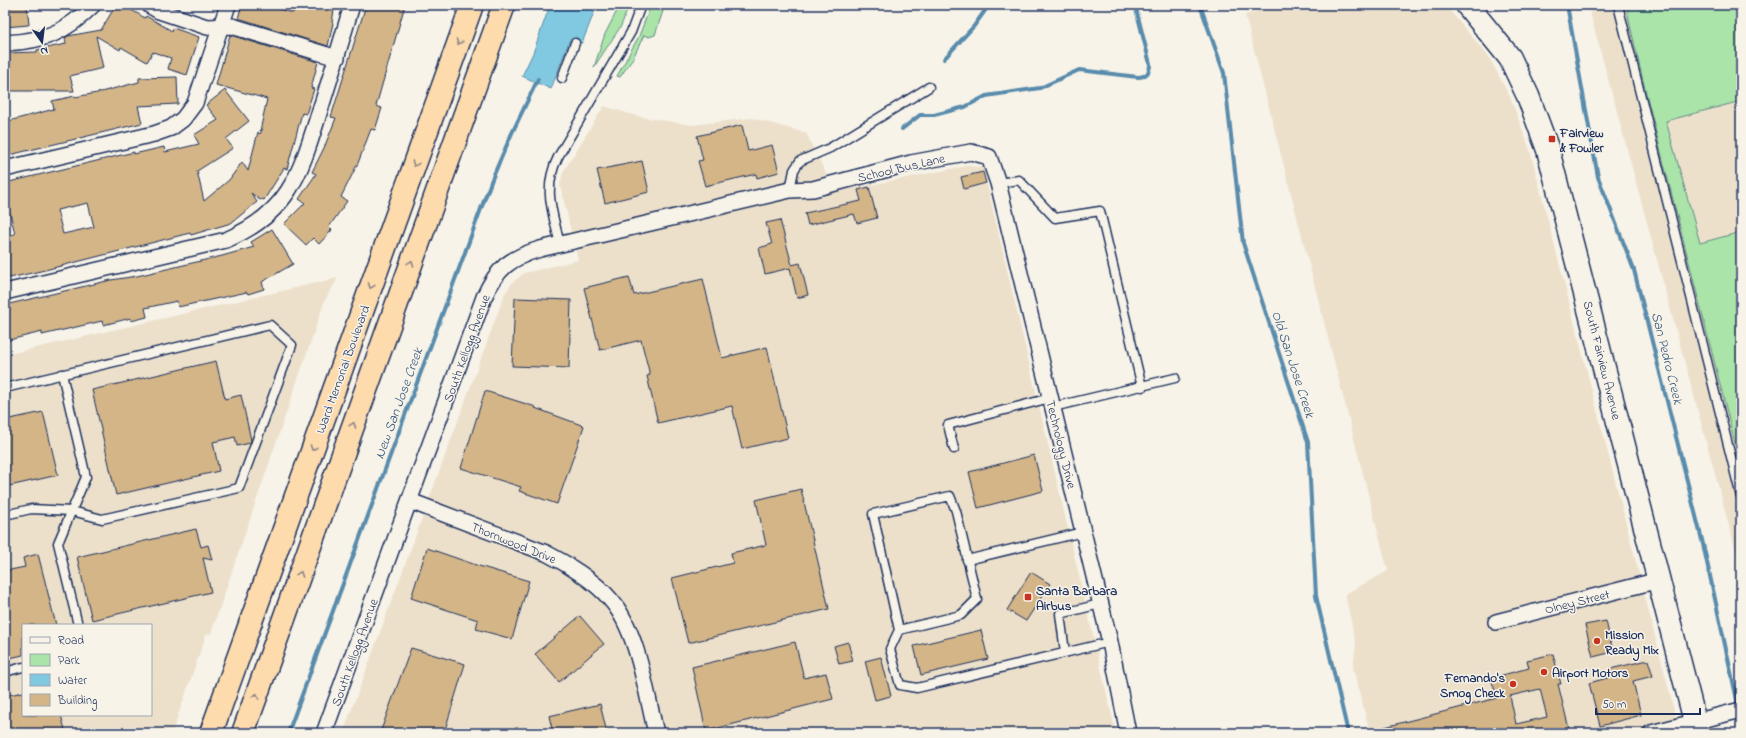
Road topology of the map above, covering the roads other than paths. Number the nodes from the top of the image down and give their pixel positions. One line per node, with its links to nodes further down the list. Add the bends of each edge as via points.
1 (93, 5): 11 (street, via 69,26 48,37 27,42)
2 (149, 5): 10 (street, via 159,11 207,27)
3 (228, 5): 10 (street)
4 (352, 5): 13 (street)
5 (472, 5): 46 (highway, Ward Memorial Boulevard, one-way to 46)
6 (504, 5): 47 (highway, one-way to 6)
7 (641, 5): 21 (lane, via 631,32 551,173 549,192)
8 (1467, 5): 35 (street, South Fairview Avenue, via 1510,58 1528,96 1548,150)
9 (1618, 5): 29 (lane)
10 (221, 26): 13 (street, via 232,26); 17 (street, via 195,103 183,119 170,128)
11 (5, 43)
12 (575, 43): 14 (lane)
13 (337, 58): 22 (street, via 302,167 280,202 246,231 226,240)
14 (562, 78)
15 (929, 87): 20 (lane, via 830,148 800,160 794,170)
16 (989, 157): 18 (street, Technology Drive); 19 (street, School Bus Lane, via 971,152 911,163)
17 (5, 169)
18 (998, 183): 25 (lane, via 1019,180 1055,218 1100,211); 27 (street, Technology Drive)
19 (813, 188): 20 (street, South Kellogg Avenue)
20 (790, 190): 21 (street, South Kellogg Avenue)
21 (560, 245): 30 (street, South Kellogg Avenue, via 517,257 502,267 489,286)
22 (5, 292)
23 (62, 374): 26 (lane); 31 (lane, via 86,477); 31 (lane, via 270,325 292,345 239,488 102,519)
24 (1175, 378): 25 (lane)
25 (1142, 387): 27 (lane)
26 (5, 388)
27 (1051, 402): 28 (lane, via 948,425); 33 (street, Technology Drive)
28 (954, 450)
29 (1741, 497)
30 (410, 501): 48 (street, South Kellogg Avenue); 49 (street, Thornwood Drive, via 546,553 562,561 611,599 624,620 635,647)
31 (72, 511): 32 (lane, via 31,510); 38 (lane, via 58,543)
32 (5, 515)
33 (1083, 532): 34 (lane); 36 (street, Technology Drive)
34 (967, 560): 39 (lane, via 976,599 961,614); 39 (lane, via 950,496 873,514)
35 (1659, 580): 37 (street, Olney Street); 45 (street, South Fairview Avenue)
36 (1100, 604): 40 (street, Technology Drive); 41 (lane, via 1060,614)
37 (1496, 622)
38 (78, 624)
39 (899, 630): 41 (lane, via 890,649 900,685 917,688)
40 (1110, 642): 41 (lane); 50 (street, Technology Drive)
41 (1065, 652)
42 (22, 667): 43 (lane)
43 (5, 672)
44 (1741, 710): 45 (street, via 1718,716)
45 (1696, 727): 51 (street)
46 (211, 733)
47 (243, 733)
48 (324, 733)
49 (656, 733)
50 (1128, 733)
51 (1651, 733)

